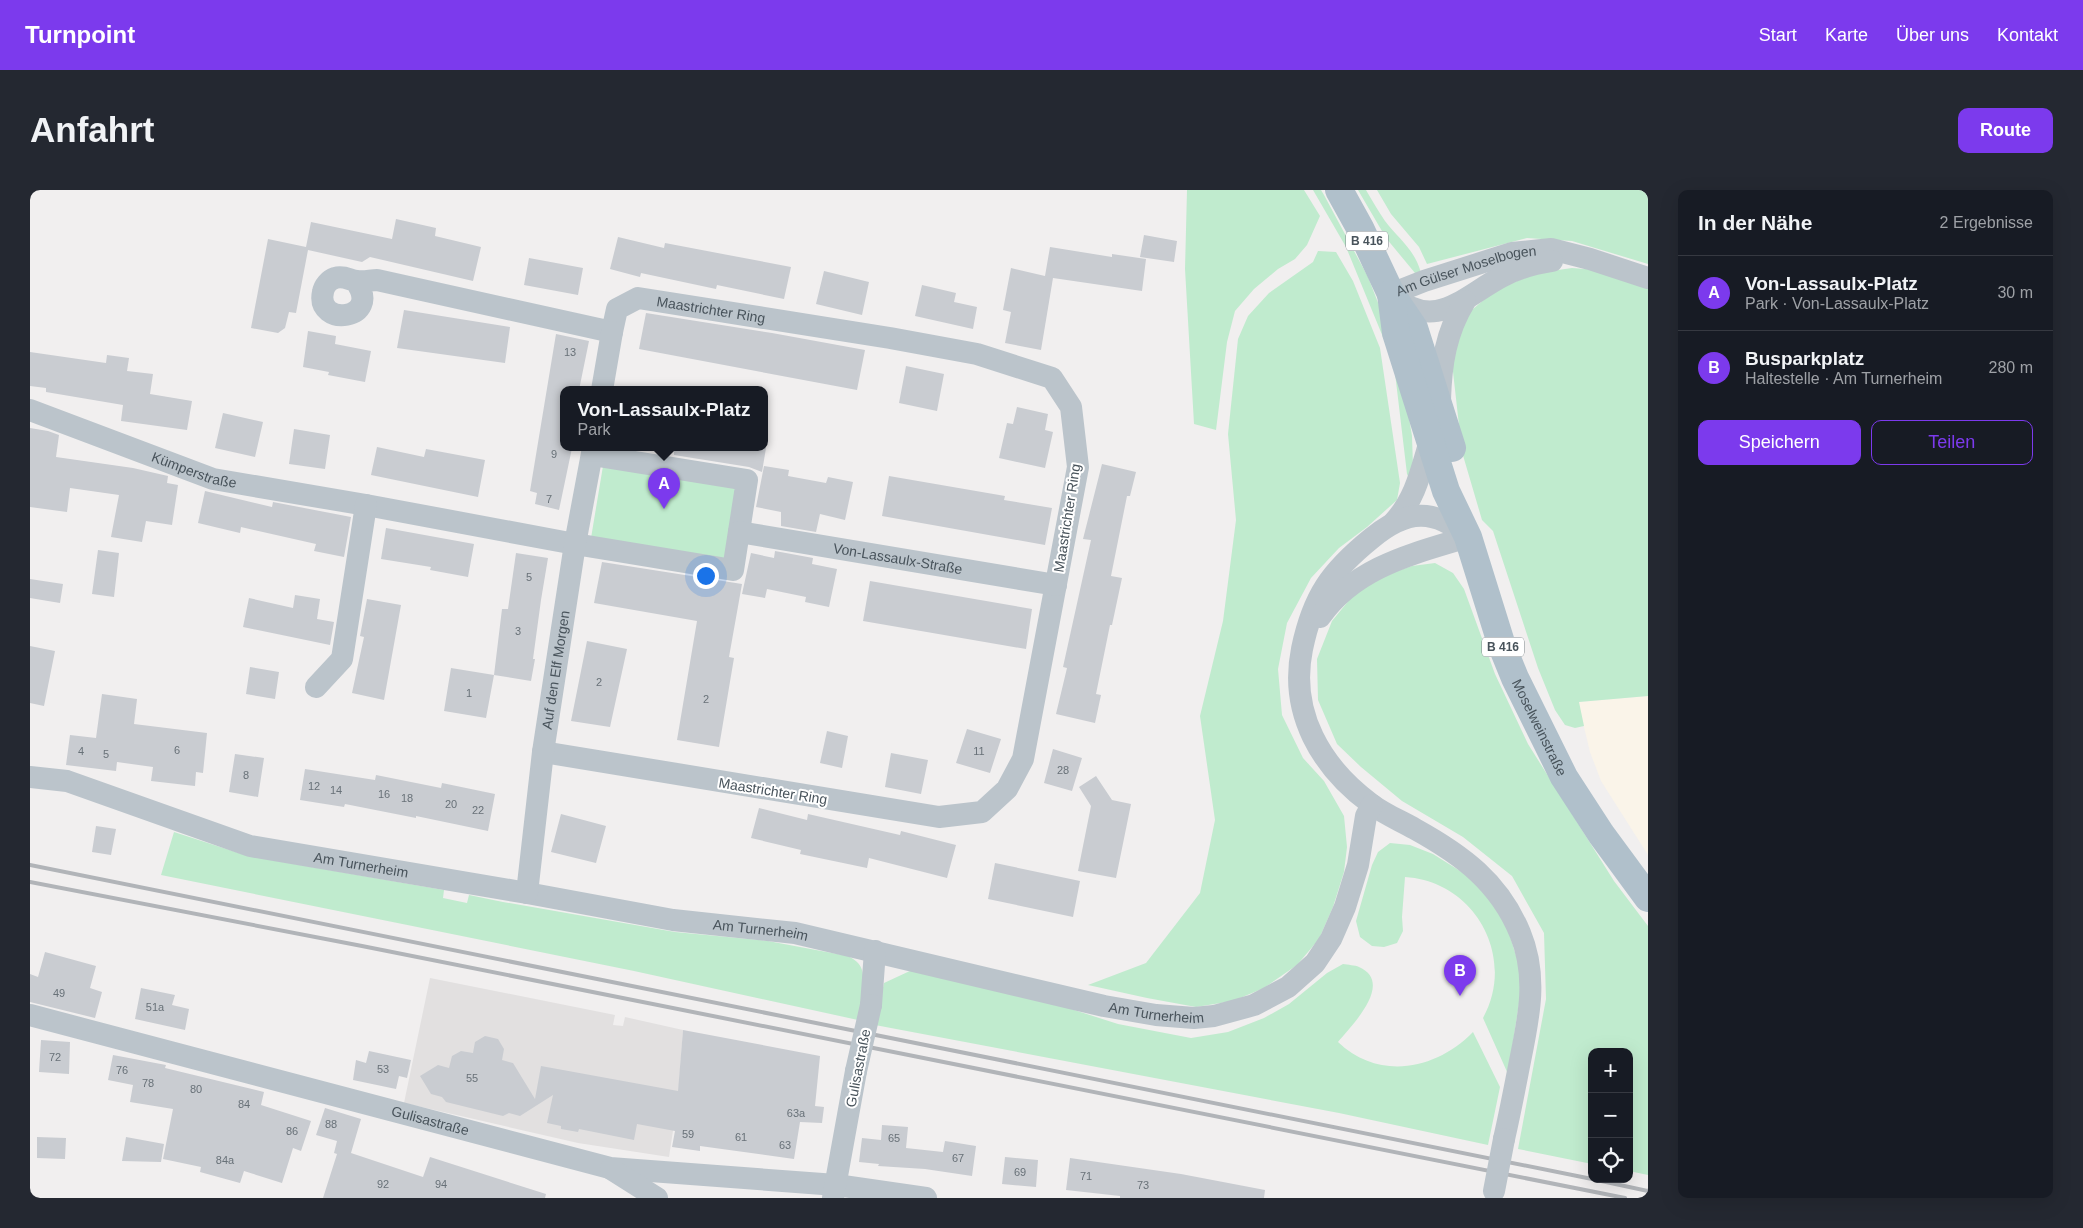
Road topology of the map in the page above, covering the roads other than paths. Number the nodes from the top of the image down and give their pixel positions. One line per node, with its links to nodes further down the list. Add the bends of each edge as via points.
1 (1339, 190): 5 (main road, Moselweinstraße / B 416)
2 (1590, 259): 3 (street, Am Gülser Moselbogen); 5 (street, Am Gülser Moselbogen, via 1551,249 1512,253); 6 (street, Am Gülser Moselbogen, via 1552,261 1518,269)
3 (1648, 278)
4 (356, 282): 7 (street, via 377,280)
5 (1391, 294): 6 (street, Am Gülser Moselbogen, via 1424,311 1446,310); 9 (main road, Moselweinstraße / B 416, via 1414,328); 11 (main road, Moselweinstraße / B 416, via 1396,333)
6 (1465, 301): 9 (street, Am Gülser Moselbogen, via 1447,339)
7 (612, 332): 8 (street); 18 (street, Maastrichter Ring, via 617,309 638,298 958,350 1052,378 1070,407 1078,467)
8 (603, 386)
9 (1440, 408): 16 (main road, Moselweinstraße / B 416, via 1463,485)
10 (30, 410): 13 (street, Kümperstraße, via 213,479)
11 (1430, 441): 14 (street, via 1413,496); 16 (main road, Moselweinstraße / B 416, via 1446,491)
12 (592, 451): 15 (street, via 747,480); 17 (street, Auf den Elf Morgen)
13 (366, 505): 17 (street, Kümperstraße); 20 (street, via 342,659)
14 (1392, 524): 16 (street, via 1428,515 1450,523); 19 (street, via 1355,552 1332,576 1317,601)
15 (739, 532): 17 (street, Kümperstraße, via 733,570); 18 (street, Von-Lassaulx-Straße)
16 (1468, 537): 19 (street, via 1384,564 1364,575 1327,606); 25 (main road, Moselweinstraße / B 416, via 1502,646 1551,752 1601,834)
17 (575, 544): 21 (street, Auf den Elf Morgen)
18 (1056, 585): 21 (street, Maastrichter Ring, via 1023,760 1007,789 982,812 939,817)
19 (1303, 646): 23 (street, via 1300,685 1306,720 1313,738 1332,770)
20 (316, 687)
21 (543, 752): 24 (street, Auf den Elf Morgen)
22 (30, 777): 24 (street, Am Turnerheim, via 67,781 250,846)
23 (1372, 805): 26 (street, Am Turnerheim, via 1366,816 1358,865 1348,899 1324,952 1288,987 1254,1006 1194,1018 1131,1011); 30 (street, bridge, via 1464,860 1498,892 1520,933 1529,965 1531,997)
24 (528, 893): 26 (street, Am Turnerheim, via 673,920 795,933)
25 (1648, 898)
26 (874, 951): 29 (street, Gulisastraße, bridge, via 871,1005)
27 (30, 1015): 28 (street, Gulisastraße)
28 (610, 1168): 29 (street, Gulisastraße); 31 (street)
29 (835, 1192): 32 (street, Gulisastraße)
30 (1493, 1194)
31 (657, 1198)
32 (926, 1198)

